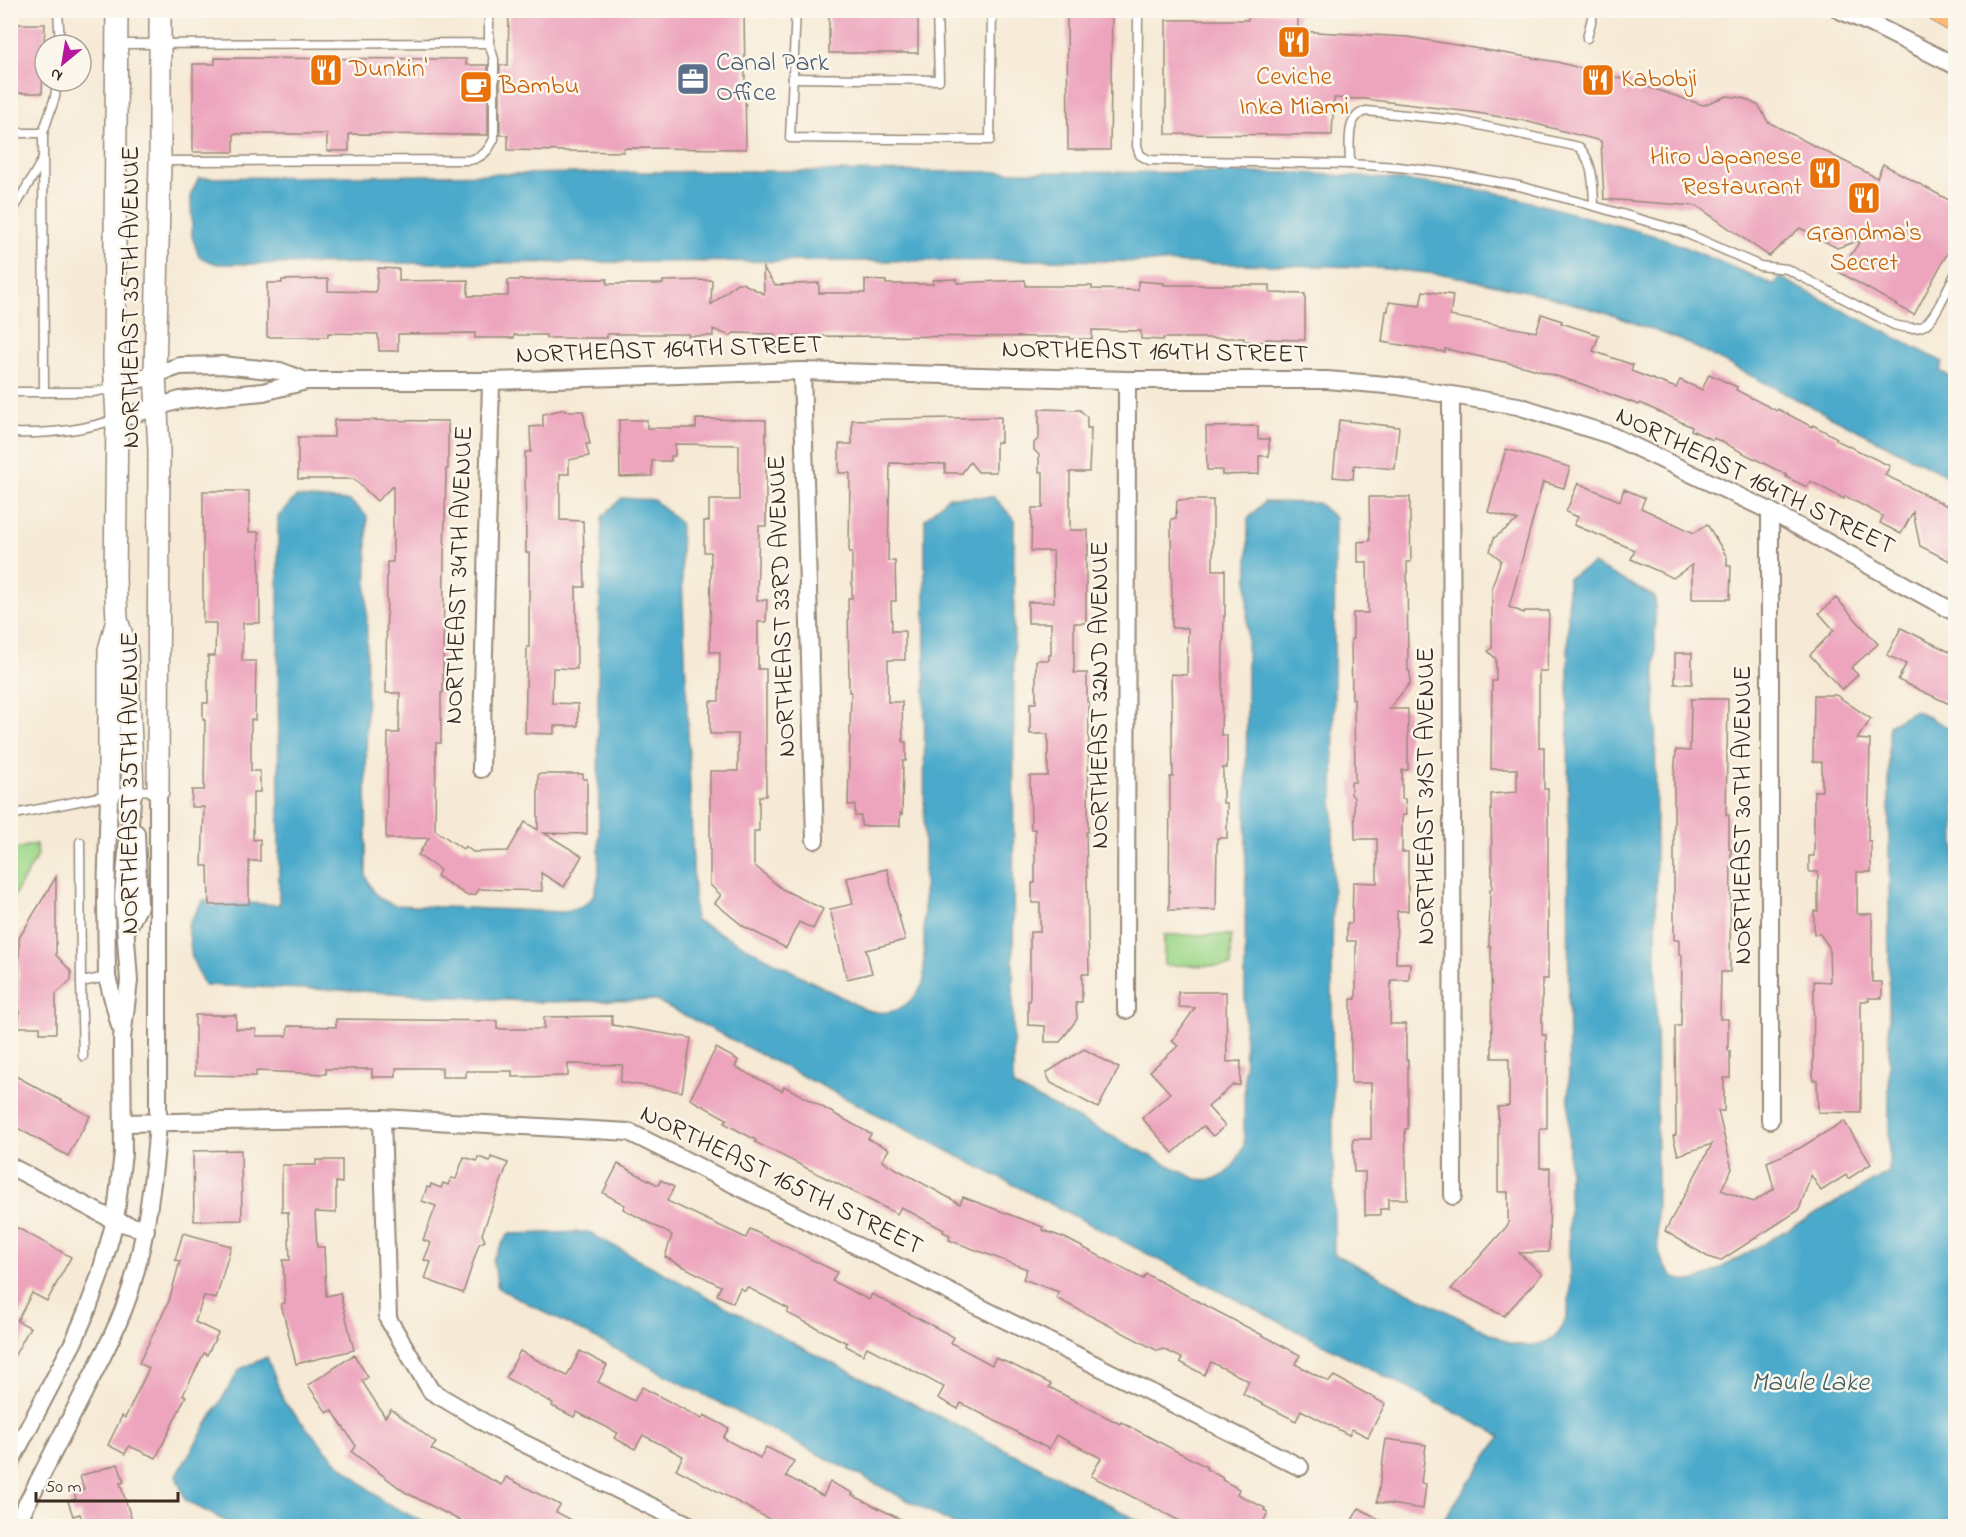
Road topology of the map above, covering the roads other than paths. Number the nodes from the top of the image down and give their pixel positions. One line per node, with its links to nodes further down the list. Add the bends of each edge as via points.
1 (58, 10): 13 (lane)
2 (117, 10): 16 (street, NORTHEAST 35TH AVENUE)
3 (160, 10): 17 (street, NORTHEAST 35TH AVENUE)
4 (489, 10): 15 (lane)
5 (796, 10): 19 (lane)
6 (937, 10): 19 (lane, via 939,80)
7 (992, 10): 19 (lane, via 990,141 790,138)
8 (1138, 10): 25 (lane, via 1140,155 1149,160)
9 (1594, 10): 14 (lane)
10 (1839, 10): 18 (street)
11 (1939, 10): 12 (main road)
12 (1956, 20)
13 (59, 33)
14 (1587, 38)
15 (489, 43): 17 (lane); 24 (lane, via 494,59 494,139 481,157)
16 (117, 44): 17 (lane); 34 (street, NORTHEAST 35TH AVENUE)
17 (160, 44): 24 (street, NORTHEAST 35TH AVENUE)
18 (1956, 66)
19 (793, 78)
20 (56, 93): 22 (lane)
21 (10, 133): 22 (lane)
22 (43, 133): 23 (lane)
23 (43, 159): 27 (lane); 36 (lane)
24 (160, 161): 30 (street, NORTHEAST 35TH AVENUE)
25 (1350, 164): 26 (lane, via 1449,173); 26 (lane, via 1352,120 1357,113 1456,120 1579,147 1591,167)
26 (1594, 206): 28 (lane, via 1681,231 1760,266 1787,269 1894,325 1908,328 1930,323)
27 (10, 219)
28 (1956, 273)
29 (802, 371): 31 (street, NORTHEAST 164TH STREET); 33 (street, NORTHEAST 164TH STREET); 49 (street, NORTHEAST 33RD AVENUE)
30 (155, 374): 32 (street, NORTHEAST 164TH STREET, via 180,366 222,366 280,371); 34 (street, NORTHEAST 164TH STREET); 38 (street, NORTHEAST 35TH AVENUE)
31 (1127, 380): 37 (street, NORTHEAST 164TH STREET, via 1327,380); 53 (street, NORTHEAST 32ND AVENUE)
32 (306, 381): 33 (street, NORTHEAST 164TH STREET); 38 (street, NORTHEAST 164TH STREET, via 263,392)
33 (491, 381): 44 (street, NORTHEAST 34TH AVENUE)
34 (114, 388): 36 (lane); 39 (street, NORTHEAST 35TH AVENUE)
35 (10, 392): 36 (lane)
36 (44, 392)
37 (1451, 395): 41 (street, NORTHEAST 164TH STREET, via 1518,406 1610,435); 61 (street, NORTHEAST 31ST AVENUE)
38 (156, 406): 39 (street, NORTHEAST 164TH STREET); 46 (street, NORTHEAST 35TH AVENUE)
39 (117, 419): 40 (lane, via 94,427); 43 (street, NORTHEAST 35TH AVENUE)
40 (10, 434)
41 (1770, 511): 42 (street, NORTHEAST 164TH STREET); 57 (street, NORTHEAST 30TH AVENUE)
42 (1956, 613)
43 (117, 620): 45 (street, NORTHEAST 35TH AVENUE, via 127,651); 47 (street, NORTHEAST 35TH AVENUE, via 109,650)
44 (481, 769)
45 (133, 790): 46 (lane); 47 (lane); 54 (street, NORTHEAST 35TH AVENUE, via 139,906 127,929 129,981)
46 (158, 791): 58 (street, NORTHEAST 35TH AVENUE)
47 (109, 796): 48 (lane); 51 (street, NORTHEAST 35TH AVENUE)
48 (10, 815)
49 (815, 840)
50 (80, 842): 52 (lane)
51 (107, 977): 52 (lane); 54 (street, NORTHEAST 35TH AVENUE)
52 (81, 982): 55 (lane)
53 (1126, 1010)
54 (122, 1035): 59 (street, NORTHEAST 35TH AVENUE)
55 (83, 1056)
56 (382, 1118): 58 (street, NORTHEAST 165TH STREET); 65 (street, NORTHEAST 165TH STREET, via 629,1132); 67 (street, via 388,1319 431,1391 497,1430)
57 (1770, 1120)
58 (158, 1122): 59 (street, NORTHEAST 165TH STREET); 63 (street, NORTHEAST 35TH AVENUE)
59 (124, 1123): 62 (street, NORTHEAST 35TH AVENUE)
60 (10, 1166): 62 (street)
61 (1454, 1196)
62 (115, 1221): 63 (street); 64 (street, NORTHEAST 35TH AVENUE, via 100,1275 74,1341)
63 (146, 1230): 66 (street, NORTHEAST 35TH AVENUE, via 130,1289 104,1354)
64 (10, 1463)
65 (1300, 1467)
66 (15, 1527)
67 (691, 1527)

